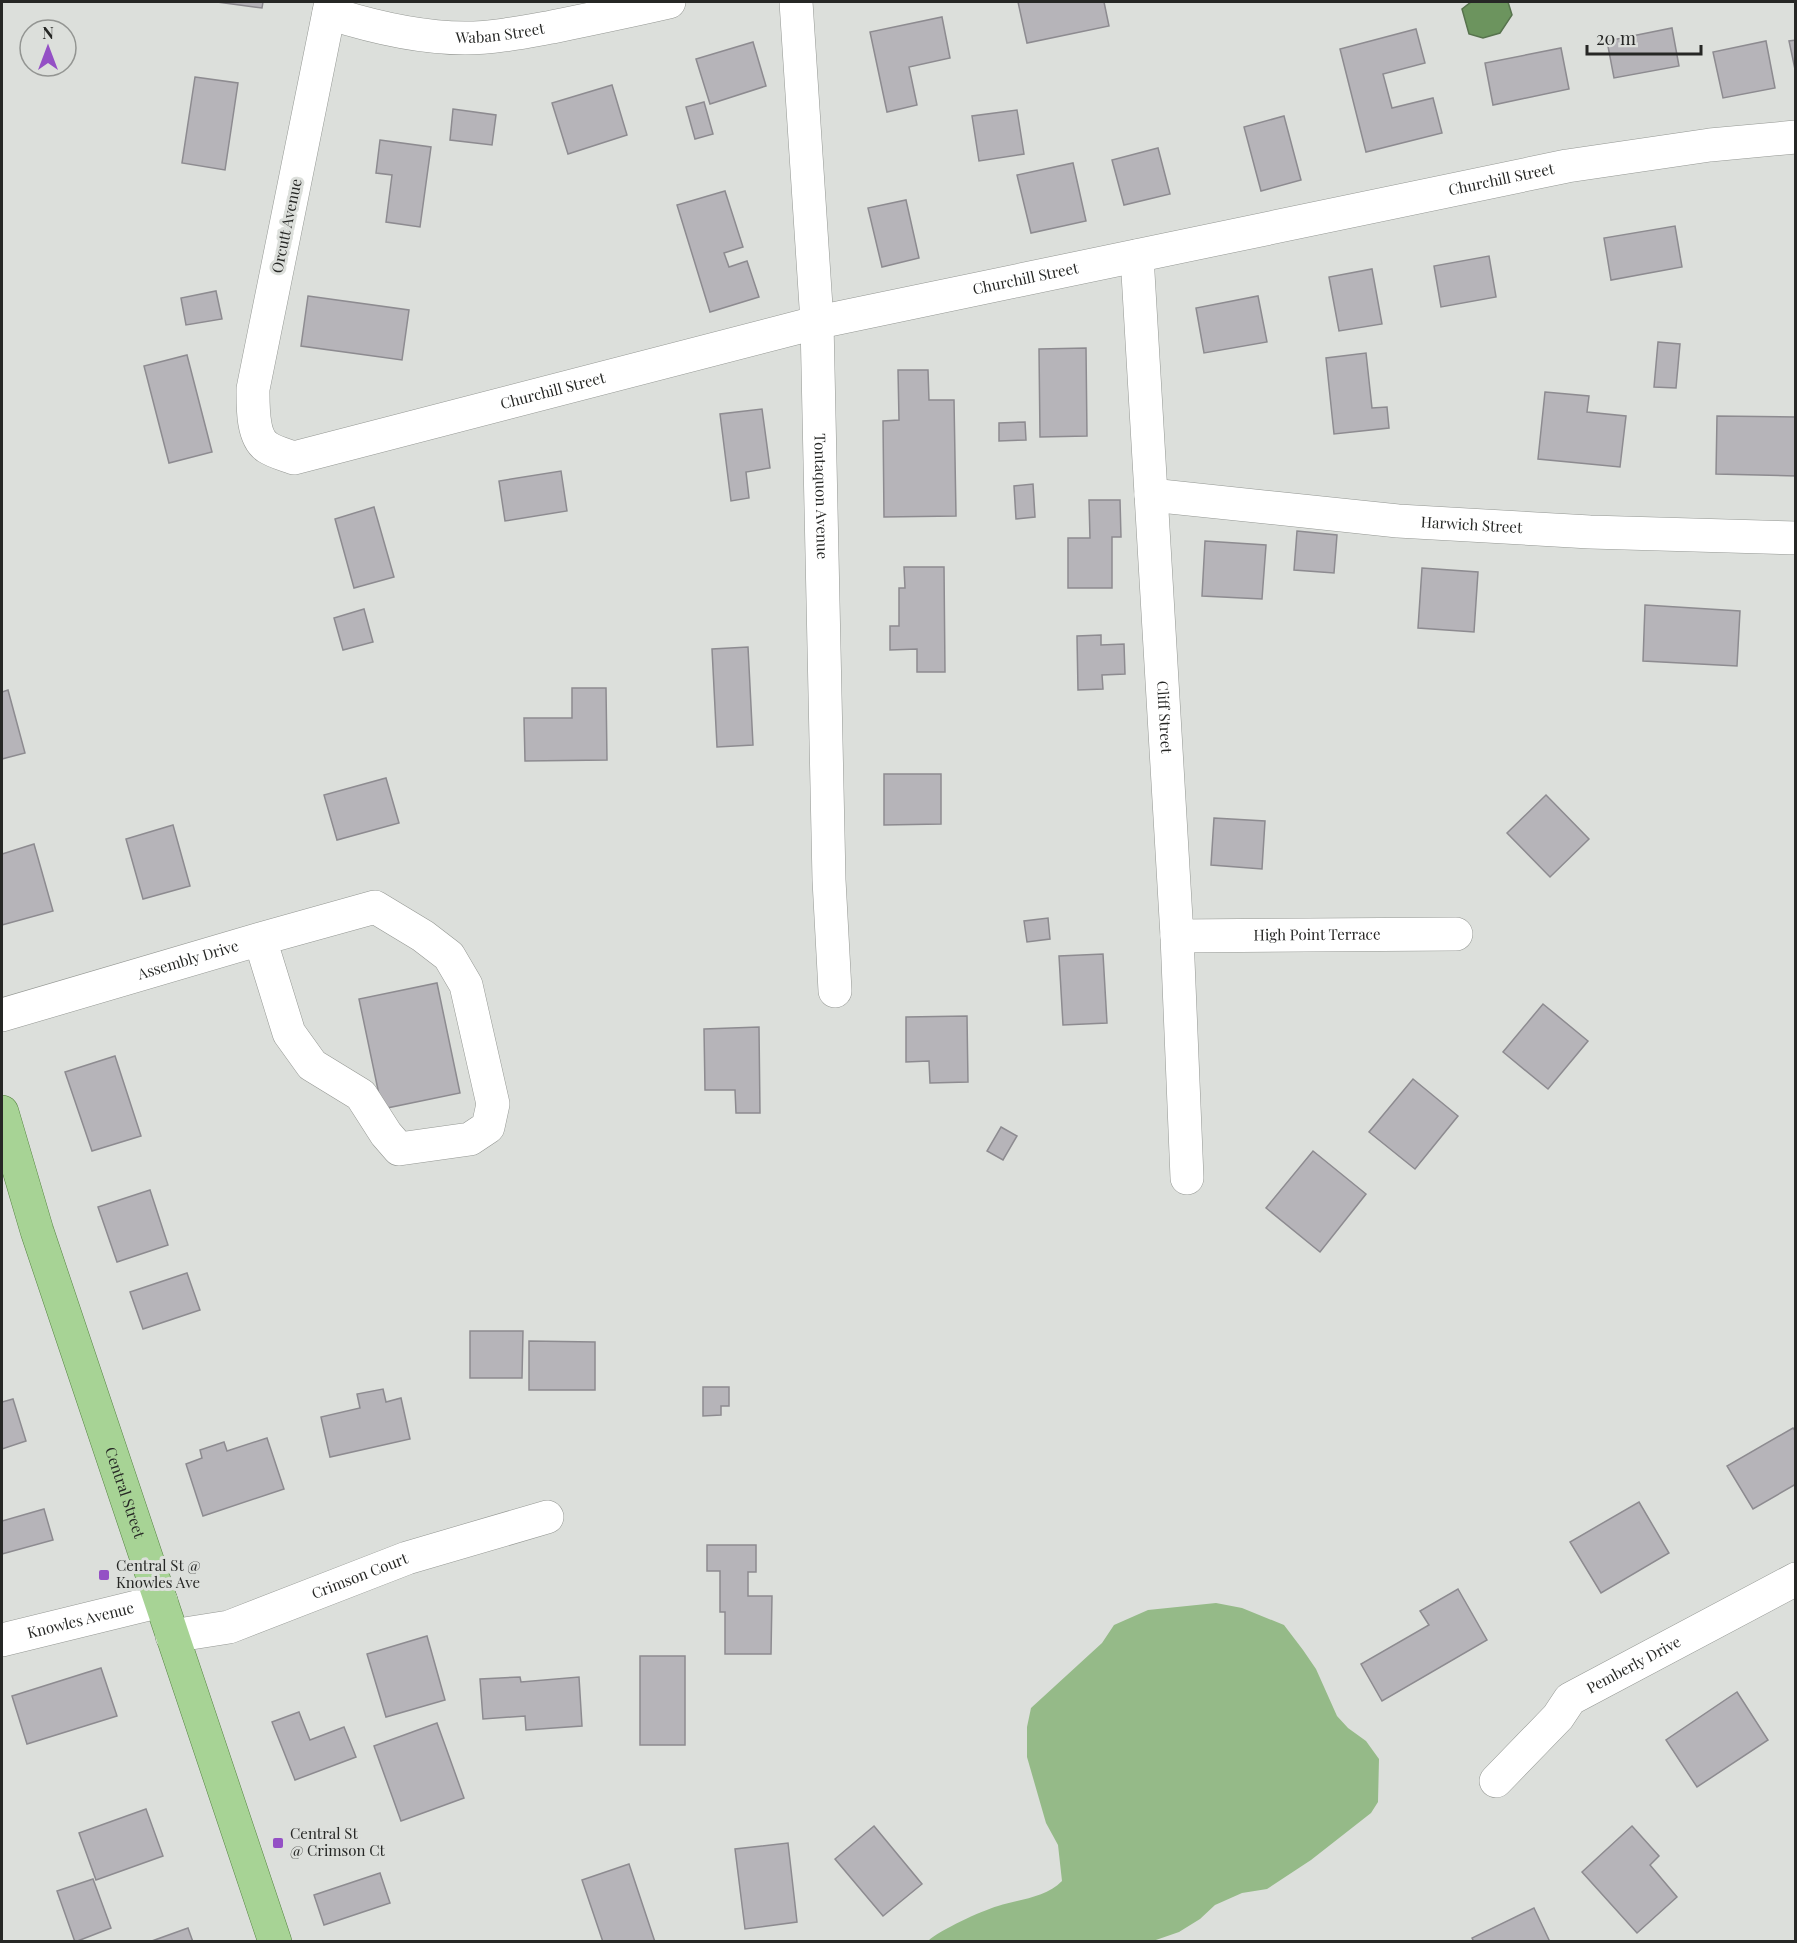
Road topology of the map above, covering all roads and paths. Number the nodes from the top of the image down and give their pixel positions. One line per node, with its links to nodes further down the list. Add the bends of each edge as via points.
1 (669, 2): 3 (street, Waban Street, via 518,33 465,38 410,34 359,22)
2 (796, 2): 6 (street, Tontaquon Avenue)
3 (330, 7): 7 (street, Orcutt Avenue, via 253,389 254,420)
4 (1796, 137): 5 (street, Churchill Street, via 1567,166)
5 (1137, 256): 6 (street, Churchill Street); 8 (street, Cliff Street)
6 (817, 322): 7 (street, Churchill Street, via 294,458); 13 (street, Tontaquon Avenue, via 829,880)
7 (267, 447)
8 (1151, 495): 9 (street, Harwich Street, via 1398,521); 11 (street, Cliff Street)
9 (1796, 538)
10 (1456, 934): 11 (street, High Point Terrace)
11 (1177, 936): 16 (street, Cliff Street)
12 (260, 939): 12 (street, Assembly Drive, via 375,908 423,936 449,957 466,985 493,1104 488,1127 470,1139 399,1149 362,1095 312,1065 289,1033); 14 (street, Assembly Drive)
13 (835, 991)
14 (2, 1016)
15 (2, 1112): 19 (main road, Central Street, via 37,1231)
16 (1187, 1178)
17 (547, 1517): 20 (street, Crimson Court, via 407,1558 229,1627)
18 (1796, 1579): 22 (street, Pemberly Drive, via 1570,1700)
19 (161, 1601): 20 (main road, Central Street); 21 (street, Knowles Avenue)
20 (172, 1636): 23 (main road, Central Street)
21 (2, 1640)
22 (1496, 1781)
23 (275, 1941)

